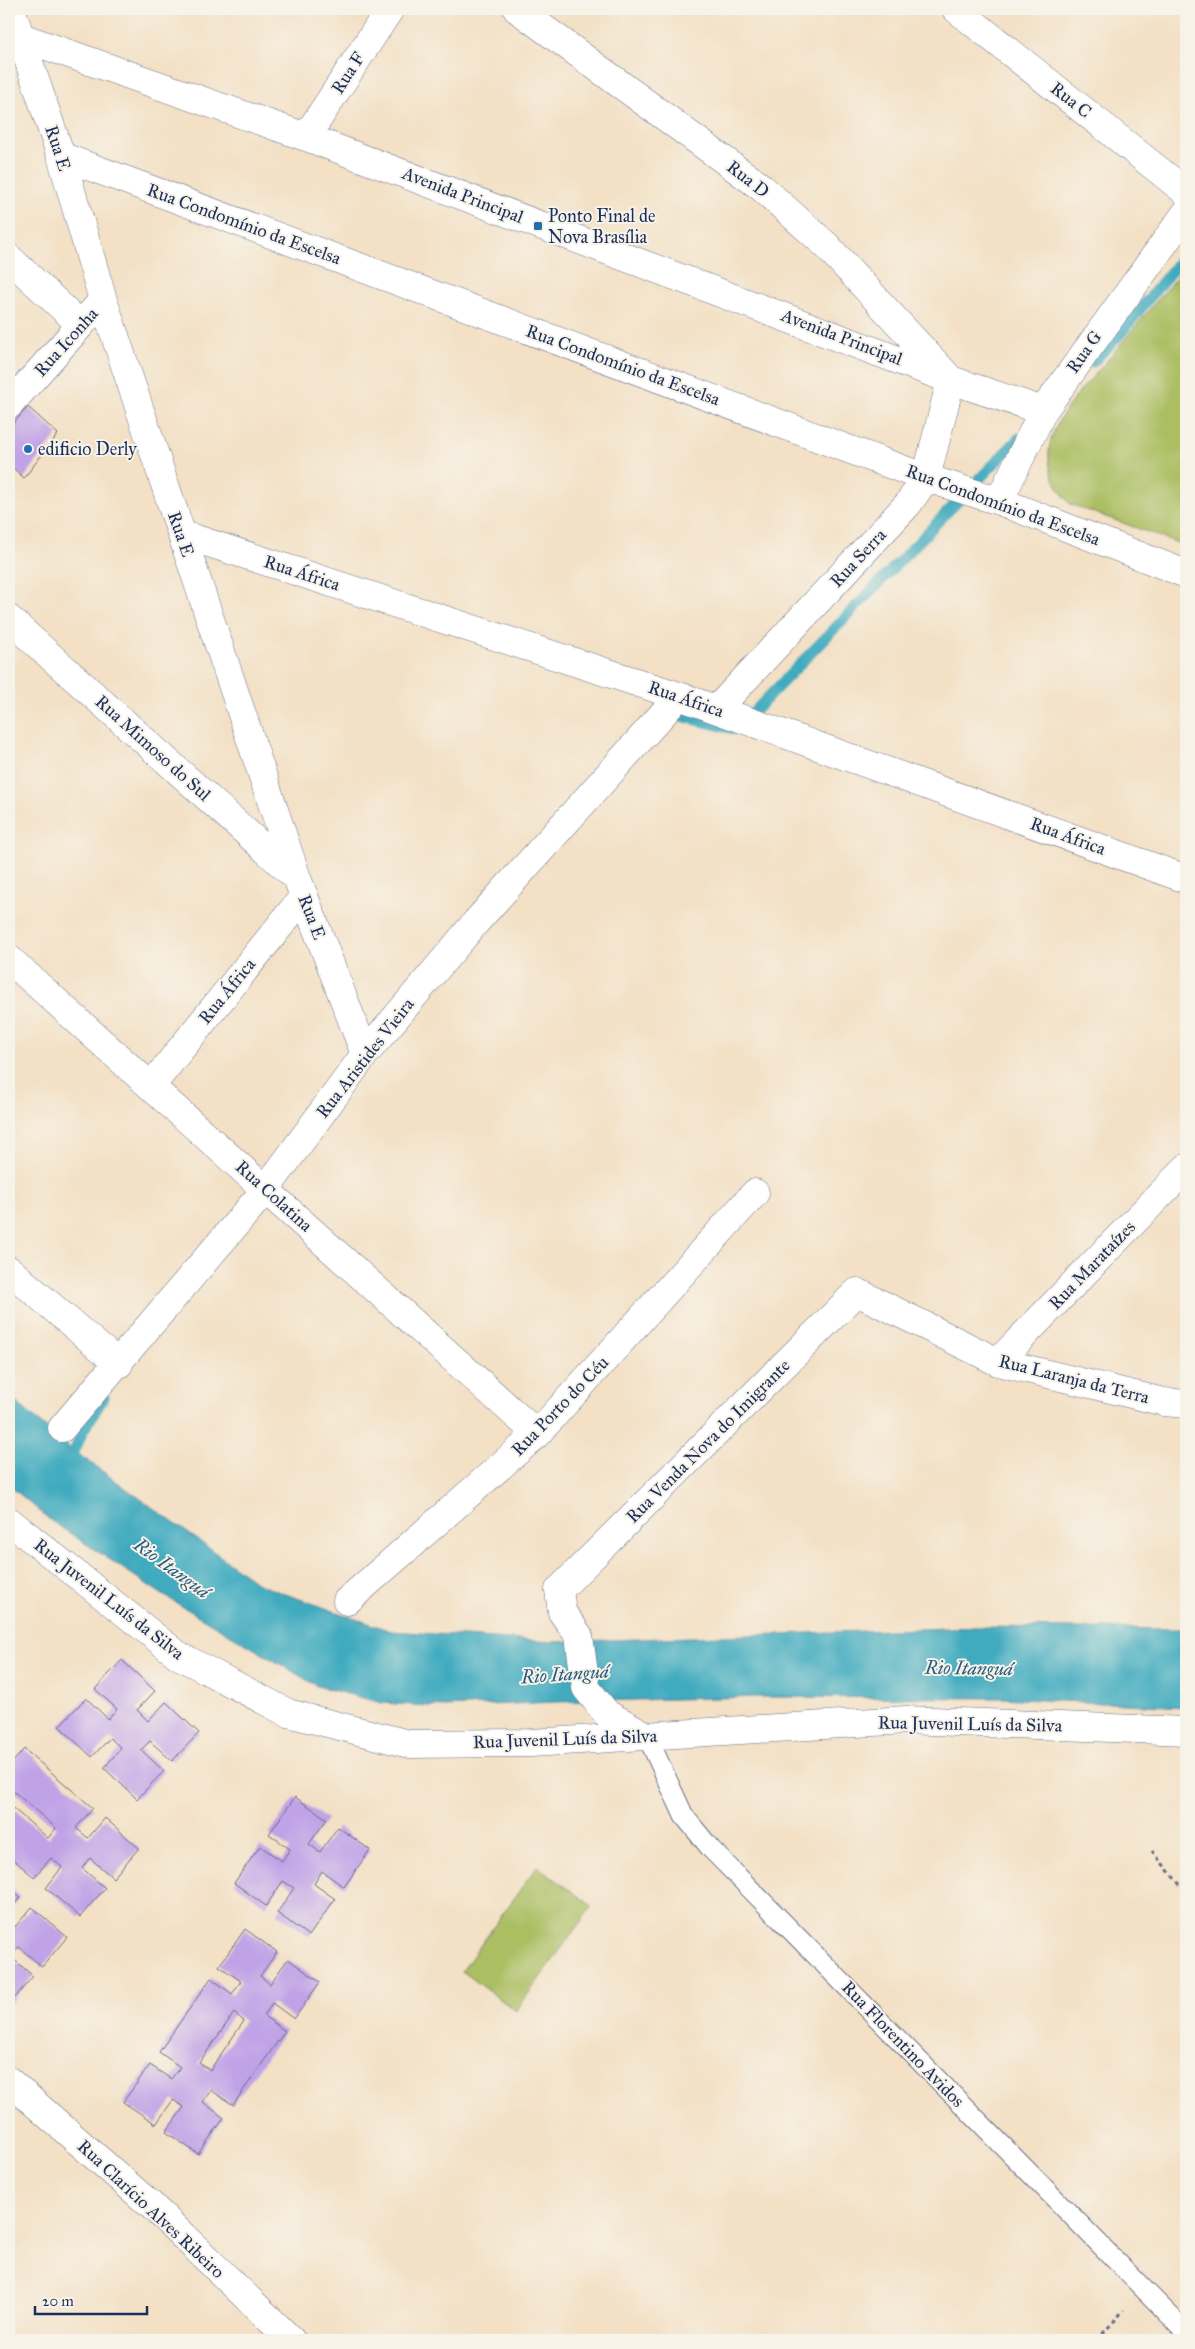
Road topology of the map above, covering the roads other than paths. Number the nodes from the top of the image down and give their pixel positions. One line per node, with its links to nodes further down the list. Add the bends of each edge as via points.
1 (11, 9): 5 (street, Rua E)
2 (390, 9): 6 (street, Rua F)
3 (517, 9): 13 (street, Rua D, via 760,187 826,245)
4 (956, 9): 8 (street, Rua C)
5 (21, 36): 6 (street, Avenida Principal); 7 (street, Rua E)
6 (306, 137): 13 (street, Avenida Principal)
7 (61, 156): 11 (street, Rua E); 16 (street, Rua Condomínio da Escelsa)
8 (1186, 192)
9 (1186, 213): 15 (street, Rua G)
10 (9, 258): 12 (street)
11 (103, 300): 12 (street, Rua Iconha); 18 (street, Rua E)
12 (81, 324): 14 (street, Rua Iconha)
13 (951, 380): 15 (street, Avenida Principal); 16 (street, Rua Serra)
14 (9, 405)
15 (1043, 411): 17 (street, Rua G)
16 (926, 478): 17 (street, Rua Condomínio da Escelsa); 22 (street, Rua Serra, via 908,504)
17 (999, 501): 19 (street, Rua Condomínio da Escelsa)
18 (182, 534): 21 (street, Rua África); 24 (street, Rua E)
19 (1186, 574)
20 (9, 619): 24 (street, Rua Mimoso do Sul)
21 (679, 696): 22 (street, Rua África); 26 (street, Rua Aristides Vieira, via 476,922)
22 (717, 709): 23 (street, Rua África)
23 (1186, 879)
24 (301, 887): 26 (street, Rua E); 27 (street, Rua África)
25 (9, 959): 27 (street, Rua Colatina)
26 (365, 1054): 29 (street, Rua Aristides Vieira)
27 (150, 1086): 29 (street, Rua Colatina)
28 (1186, 1168): 33 (street, Rua Marataízes)
29 (266, 1189): 34 (street, Rua Aristides Vieira); 37 (street, Rua Colatina)
30 (755, 1193): 37 (street, Rua Porto do Céu)
31 (9, 1270): 34 (street)
32 (857, 1292): 33 (street, Rua Laranja da Terra); 41 (street, Rua Venda Nova do Imigrante, via 559,1590 562,1612 579,1636 586,1688 607,1714)
33 (998, 1362): 35 (street, Rua Laranja da Terra, via 1164,1402)
34 (119, 1364): 36 (street, Rua Aristides Vieira)
35 (1186, 1404)
36 (62, 1428)
37 (537, 1434): 39 (street, Rua Porto do Céu)
38 (9, 1521): 41 (street, Rua Juvenil Luís da Silva, via 178,1656 288,1713 409,1744 531,1743)
39 (347, 1601)
40 (1186, 1731): 41 (street, Rua Juvenil Luís da Silva, via 906,1720)
41 (647, 1736): 43 (lane, Rua Florentino Avidos, via 684,1816 711,1849)
42 (9, 2081): 44 (street, Rua Clarício Alves Ribeiro, via 153,2207)
43 (1186, 2332)
44 (291, 2340)

